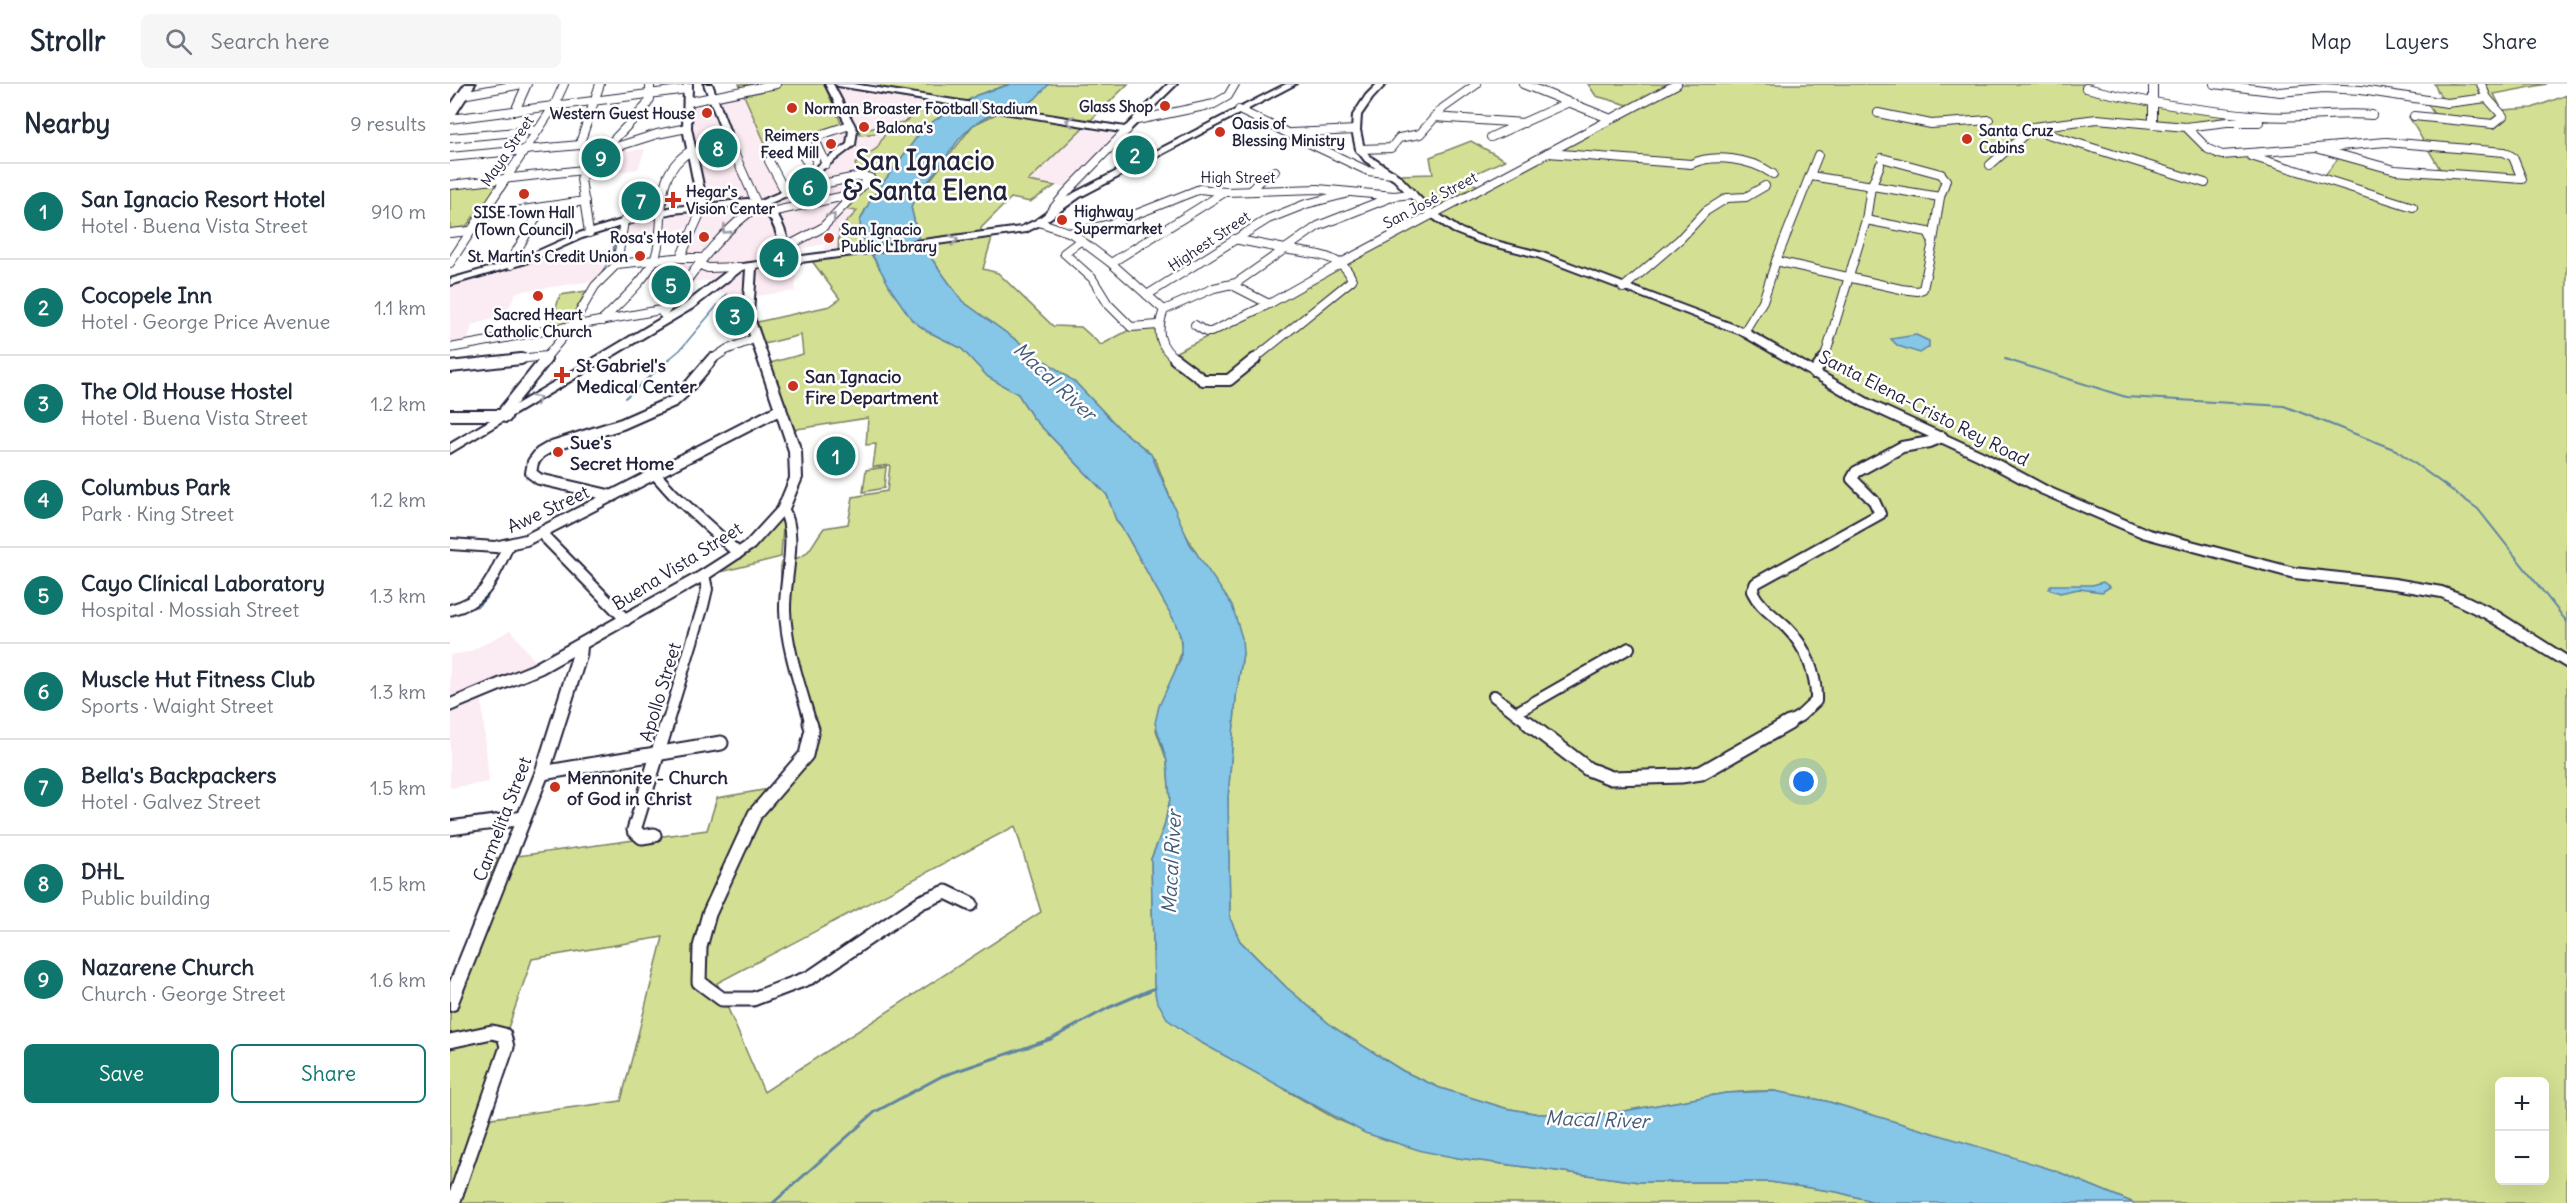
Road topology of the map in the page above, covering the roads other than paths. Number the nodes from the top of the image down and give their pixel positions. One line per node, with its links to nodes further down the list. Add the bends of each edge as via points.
1 (470, 84): 23 (highway)
2 (525, 84): 23 (street); 35 (street)
3 (564, 84): 33 (street, Maya Street)
4 (600, 84): 29 (street)
5 (650, 84): 24 (street)
6 (708, 84): 26 (main road)
7 (776, 84): 26 (street)
8 (829, 84): 25 (main road)
9 (838, 84): 21 (main road)
10 (1173, 84): 42 (main road)
11 (1235, 84): 42 (street, via 1228,96 1214,104)
12 (1292, 84): 34 (main road)
13 (1382, 84): 53 (main road, via 1358,113)
14 (1477, 84): 40 (street)
15 (1523, 84): 31 (street)
16 (1677, 84): 41 (street, San José Street)
17 (2153, 84): 28 (street)
18 (2214, 84): 27 (street, via 2280,92 2353,89 2440,102)
19 (2481, 84): 27 (street)
20 (688, 87): 24 (street); 30 (main road)
21 (857, 88): 25 (main road); 52 (main road, one-way to 21)
22 (2086, 88): 28 (street)
23 (464, 89): 32 (highway); 39 (highway)
24 (650, 95): 29 (street); 62 (street, via 639,114)
25 (835, 96): 47 (main road)
26 (711, 98): 30 (street); 58 (main road)
27 (2487, 98): 38 (street, via 2503,116 2493,124)
28 (2152, 101): 37 (street, via 2272,117); 46 (street)
29 (592, 102): 33 (street); 57 (street)
30 (687, 102): 50 (main road)
31 (1567, 102): 41 (street); 45 (street)
32 (450, 106)
33 (554, 106): 35 (street); 51 (street, Maya Street)
34 (1239, 110): 54 (street); 91 (main road)
35 (515, 111): 39 (street)
36 (1878, 113): 43 (street, via 1931,124)
37 (2372, 115)
38 (2414, 116)
39 (450, 117)
40 (1434, 117): 45 (street); 60 (street, via 1420,134 1399,138 1391,148)
41 (1611, 119): 65 (street, San José Street)
42 (1137, 120): 52 (main road)
43 (1989, 120)
44 (2259, 122): 49 (street)
45 (1524, 123): 55 (street)
46 (2153, 123): 48 (street, via 2097,119); 49 (street)
47 (850, 125): 72 (main road, via 853,142 847,151); 72 (street, via 814,137)
48 (2033, 127): 73 (street); 80 (street)
49 (2186, 127): 66 (street, via 2214,153)
50 (687, 128): 62 (street); 63 (main road)
51 (538, 130): 56 (street); 61 (street, Maya Street)
52 (1127, 130): 91 (street)
53 (1356, 130): 54 (street); 60 (main road)
54 (1288, 134): 76 (street, via 1362,170)
55 (1491, 137)
56 (450, 138)
57 (580, 144): 61 (street); 67 (street)
58 (730, 146): 63 (street); 95 (street)
59 (2314, 147): 59 (street, via 2394,142 2507,153 2513,157 2522,179 2395,170); 66 (street)
60 (1360, 149): 76 (main road, Santa Elena-Cristo Rey Road)
61 (526, 150): 69 (street); 79 (street, Maya Street)
62 (604, 150): 67 (street)
63 (692, 153): 97 (main road); 99 (street, via 679,158 667,177)
64 (801, 153): 71 (street)
65 (1547, 153): 77 (street, via 1690,164 1717,158 1760,167); 100 (street, San José Street)
66 (2248, 154): 98 (street)
67 (591, 155): 74 (street)
68 (1818, 155): 78 (street)
69 (450, 157)
70 (769, 161): 86 (street)
71 (807, 162)
72 (826, 164): 86 (main road)
73 (1990, 165)
74 (583, 170): 79 (street); 94 (street, via 580,179)
75 (1275, 171): 85 (street)
76 (1392, 174): 90 (main road, Santa Elena-Cristo Rey Road)
77 (1773, 174)
78 (1811, 176): 83 (street); 117 (street)
79 (506, 178): 81 (street); 101 (street, Maya Street)
80 (2205, 183)
81 (450, 184)
82 (1765, 186): 129 (street, via 1746,197 1727,198 1706,211)
83 (1871, 187): 93 (street); 93 (street, via 1881,161 1941,174 1946,180); 102 (street)
84 (637, 188): 103 (street)
85 (1251, 191): 87 (street, High Street); 88 (street, High Street)
86 (788, 192): 89 (street, via 869,177); 95 (main road)
87 (1225, 192): 108 (street, High Street, via 1194,190 1111,224); 120 (street)
88 (1357, 192): 92 (street, High Street); 109 (street, Highest Street, via 1294,209)
89 (854, 194): 95 (street); 112 (street, one-way to 89, via 817,232)
90 (1412, 194): 92 (street, High Street); 100 (main road, Santa Elena-Cristo Rey Road)
91 (1069, 195): 104 (main road)
92 (1394, 196): 113 (street, via 1326,222)
93 (1940, 197): 111 (street)
94 (585, 201): 96 (street); 107 (street)
95 (764, 206): 97 (main road); 112 (main road, via 778,221); 116 (street, one-way to 116, via 733,224)
96 (543, 207): 101 (street); 124 (street)
97 (703, 207): 99 (main road); 114 (street)
98 (2413, 207)
99 (661, 212): 103 (main road); 115 (street)
100 (1434, 215): 121 (street, San José Street); 129 (main road, Santa Elena-Cristo Rey Road, via 1472,237 1529,252)
101 (480, 216): 105 (street, Maya Street)
102 (1866, 220): 111 (street, via 1928,232); 126 (street)
103 (627, 221): 107 (main road); 122 (street)
104 (1039, 222): 108 (street); 119 (main road, one-way to 104, via 974,238 1018,231)
105 (470, 231): 106 (street); 118 (street, Maya Street)
106 (450, 233)
107 (589, 233): 124 (main road)
108 (1071, 233): 110 (street)
109 (1234, 238): 113 (street); 130 (street, Highest Street, via 1177,279)
110 (1080, 241): 120 (street); 136 (street, via 1064,253 1092,278 1112,308 1131,327)
111 (1933, 242): 126 (street, via 1923,289 1901,289)
112 (786, 249): 119 (main road, via 789,256); 123 (main road, via 769,255 763,261)
113 (1283, 249): 121 (street); 128 (street)
114 (680, 258): 115 (street); 116 (street)
115 (655, 260): 122 (street); 134 (street)
116 (701, 261): 125 (street, via 708,268); 132 (street)
117 (1776, 261): 126 (street); 139 (street, via 1763,301)
118 (450, 262)
119 (779, 263): 123 (main road)
120 (1111, 263): 130 (street)
121 (1341, 263): 131 (street, San José Street); 136 (street, via 1352,277 1349,284 1229,380 1203,380 1183,366 1164,347)
122 (617, 264): 138 (street, via 595,286)
123 (766, 264): 125 (main road)
124 (511, 265): 127 (main road)
125 (745, 267): 135 (main road); 140 (main road, Buena Vista Street, via 747,307)
126 (1848, 277): 144 (street, via 1823,363)
127 (450, 282)
128 (1232, 285): 131 (street); 133 (street, via 1214,288)
129 (1623, 288): 139 (main road, Santa Elena-Cristo Rey Road)
130 (1147, 295): 133 (street)
131 (1269, 304): 137 (street, San José Street, via 1211,332)
132 (666, 309): 134 (street); 135 (street)
133 (1164, 310): 136 (street)
134 (601, 322): 138 (street)
135 (660, 324): 147 (main road, one-way to 135)
136 (1158, 325)
137 (1195, 325)
138 (571, 327): 141 (street); 142 (street)
139 (1744, 332): 144 (main road, Santa Elena-Cristo Rey Road)
140 (756, 338): 145 (main road, Buena Vista Street); 151 (street, via 715,357 685,392 671,402 615,427 557,444 540,453 531,464 531,473 539,479)
141 (450, 348)
142 (547, 356): 143 (street); 147 (street)
143 (450, 367)
144 (1814, 373): 148 (main road, Santa Elena-Cristo Rey Road, via 1866,403)
145 (781, 409): 150 (street, Awe Street); 152 (main road, Buena Vista Street, via 797,470 795,485)
146 (450, 415): 147 (street)
147 (505, 416): 149 (main road)
148 (1942, 437): 162 (main road, Santa Elena-Cristo Rey Road, via 2044,490 2156,537 2312,576 2395,584 2459,598); 165 (street, via 1902,447 1856,472 1852,479 1876,502 1880,514 1753,587 1757,600 1792,633 1803,651 1816,695 1806,712 1701,772 1611,778 1588,769)
149 (450, 449)
150 (656, 474): 151 (street, Awe Street); 156 (street)
151 (613, 496): 153 (street, Awe Street)
152 (783, 509): 156 (main road, Buena Vista Street, via 761,535); 172 (street, via 789,518 790,540 785,611 812,729 806,755 755,814 737,849 709,914 700,947 699,982 722,999 753,999 811,977 921,902 946,892)
153 (541, 533): 155 (street, Awe Street); 159 (street)
154 (450, 544): 155 (street, Awe Street)
155 (507, 546): 158 (street, via 480,598)
156 (738, 553): 157 (main road, Buena Vista Street)
157 (704, 575): 159 (main road, Buena Vista Street); 167 (street, Apollo Street, via 707,589 703,606)
158 (450, 610)
159 (626, 620): 160 (main road, Buena Vista Street)
160 (580, 646): 164 (main road, Buena Vista Street, via 537,669); 168 (main road, Carmelita Street)
161 (1629, 648): 165 (street)
162 (2567, 663)
163 (1494, 696): 165 (street)
164 (450, 705)
165 (1516, 712)
166 (721, 743): 167 (street)
167 (659, 753): 168 (street); 171 (street, Apollo Street, via 634,830 642,837)
168 (542, 773): 169 (main road, Carmelita Street)
169 (524, 818): 170 (street); 173 (main road, Carmelita Street)
170 (450, 828)
171 (654, 835)
172 (971, 904)
173 (450, 1003)
174 (450, 1041): 175 (street, via 492,1032 504,1035 507,1047)
175 (453, 1203)

